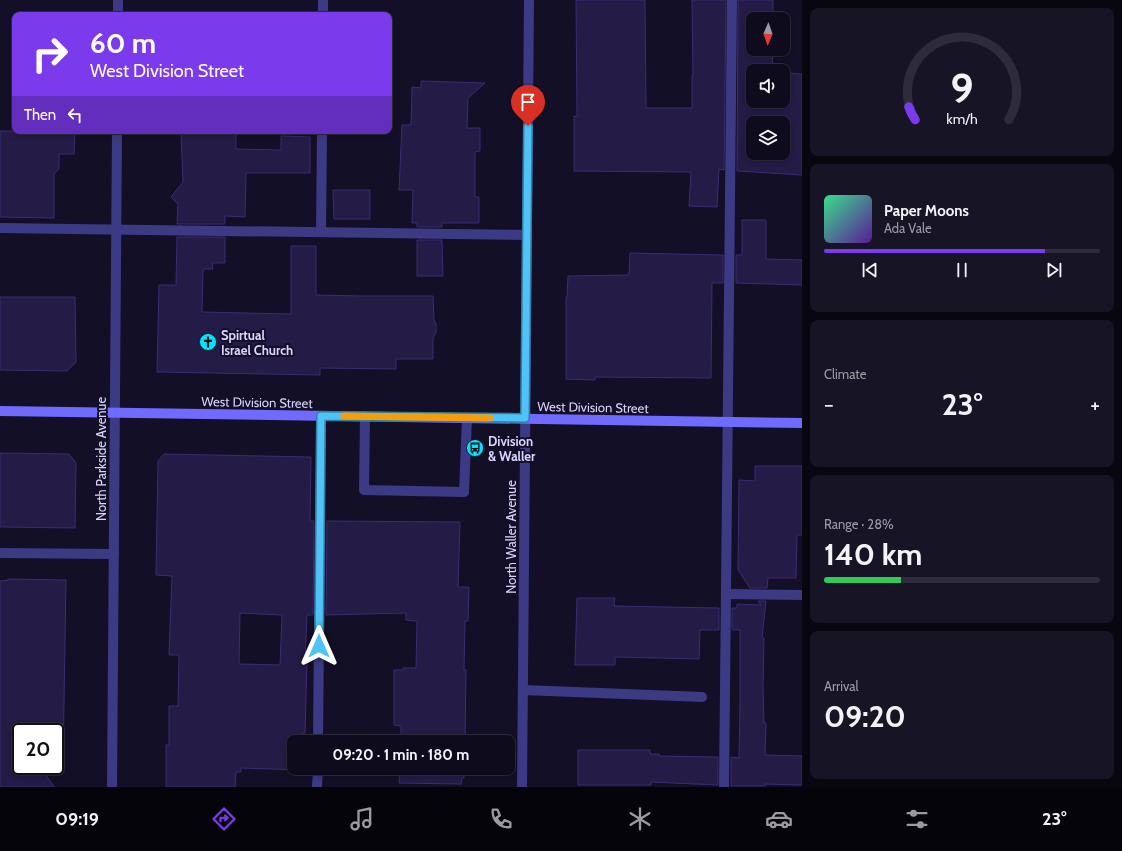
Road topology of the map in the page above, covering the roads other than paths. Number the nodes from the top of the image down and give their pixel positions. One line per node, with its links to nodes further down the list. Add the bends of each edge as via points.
1 (118, 0): 5 (street)
2 (323, 0): 6 (street)
3 (529, 0): 12 (street, North Waller Avenue)
4 (732, 0): 19 (street)
5 (118, 12)
6 (323, 12)
7 (117, 134): 10 (street, North Parkside Avenue)
8 (322, 134): 11 (street)
9 (0, 228): 10 (street)
10 (116, 230): 11 (street); 14 (street, North Parkside Avenue)
11 (321, 232): 12 (street)
12 (527, 235): 18 (street, North Waller Avenue)
13 (0, 411): 14 (main road, West Division Street)
14 (115, 413): 15 (main road, West Division Street); 22 (street, North Parkside Avenue)
15 (321, 416): 16 (main road, West Division Street); 27 (street)
16 (365, 416): 17 (main road, West Division Street); 17 (street, via 364,490 464,492)
17 (467, 418): 18 (main road, West Division Street)
18 (525, 418): 19 (main road, West Division Street); 25 (street, North Waller Avenue)
19 (727, 422): 20 (main road, West Division Street); 23 (street)
20 (802, 422)
21 (0, 553): 22 (street)
22 (114, 554): 29 (street, North Parkside Avenue)
23 (726, 594): 24 (street); 32 (street)
24 (802, 595)
25 (523, 690): 26 (street); 31 (street, North Waller Avenue)
26 (702, 697)
27 (318, 735)
28 (318, 775): 30 (street)
29 (112, 787)
30 (317, 787)
31 (522, 787)
32 (724, 787)

